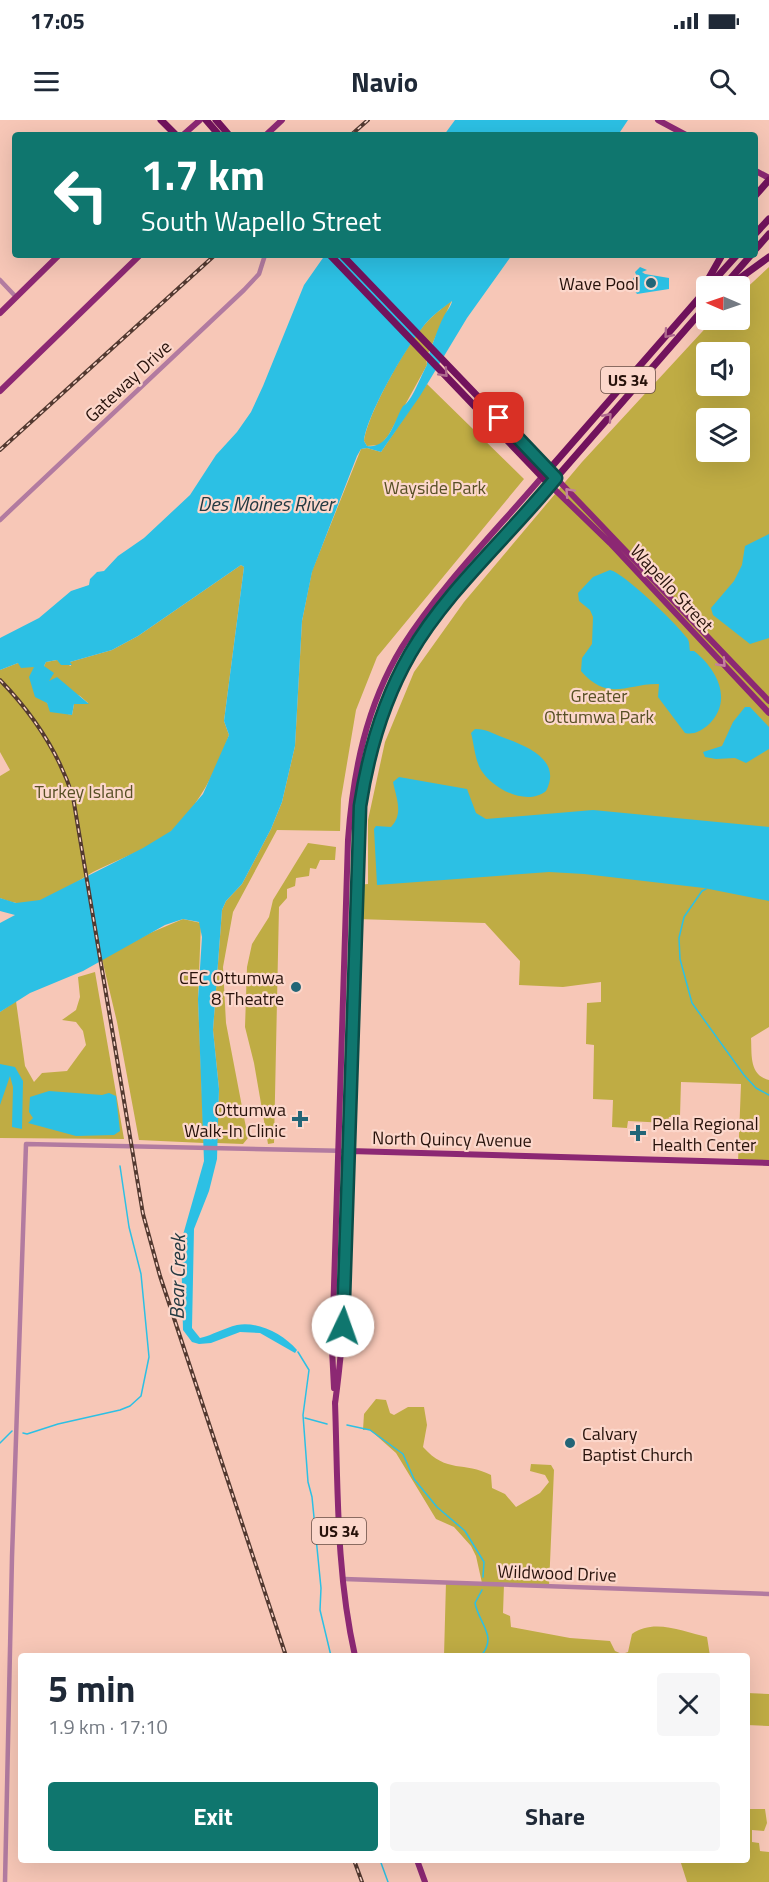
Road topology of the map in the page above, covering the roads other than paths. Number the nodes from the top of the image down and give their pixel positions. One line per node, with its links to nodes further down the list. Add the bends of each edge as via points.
1 (161, 120): 7 (highway)
2 (200, 120): 8 (main road)
3 (206, 120): 9 (highway)
4 (216, 120): 10 (highway)
5 (282, 120): 11 (main road)
6 (658, 120): 12 (main road)
7 (174, 132)
8 (186, 132)
9 (216, 132)
10 (226, 132)
11 (269, 132)
12 (680, 132)
13 (769, 179): 14 (highway)
14 (758, 192)
15 (769, 219): 16 (highway)
16 (758, 231)
17 (769, 234): 18 (highway)
18 (758, 246)
19 (769, 257): 30 (highway)
20 (56, 258): 32 (main road)
21 (137, 258): 37 (main road)
22 (264, 258): 42 (street, Gateway Drive, via 252,282)
23 (333, 258): 39 (highway, one-way to 39)
24 (345, 258): 38 (highway)
25 (720, 258): 34 (highway)
26 (734, 258): 28 (highway, US 34)
27 (748, 258): 29 (highway)
28 (719, 276)
29 (733, 276)
30 (743, 276)
31 (0, 280): 32 (street)
32 (16, 297): 35 (main road)
33 (696, 302): 34 (highway, US 34)
34 (693, 306): 38 (highway, US 34, one-way to 38)
35 (0, 313)
36 (696, 318): 40 (highway, US 34, one-way to 36)
37 (0, 391)
38 (549, 469): 39 (highway, US 34); 40 (highway)
39 (542, 477): 41 (highway); 45 (main road, US 34, via 418,624 388,675 362,744 351,796 348,840)
40 (556, 478): 41 (highway, US 34); 43 (main road, Wapello Street, one-way to 40)
41 (550, 485): 44 (main road, Wapello Street, one-way to 44, via 610,543); 46 (main road, US 34, via 423,635 399,675 375,736 360,806)
42 (0, 520)
43 (769, 701)
44 (769, 713)
45 (338, 1151): 46 (street, North Quincy Avenue); 48 (main road, US 34); 53 (street, North Quincy Avenue, via 26,1144)
46 (350, 1151): 47 (main road, North Quincy Avenue); 48 (main road, US 34)
47 (769, 1163)
48 (335, 1404): 49 (main road, US 34, via 335,1478)
49 (344, 1579): 50 (street, Wildwood Drive); 51 (main road, US 34)
50 (769, 1594)
51 (355, 1653)
52 (418, 1863): 54 (main road)
53 (5, 1882)
54 (425, 1882)

